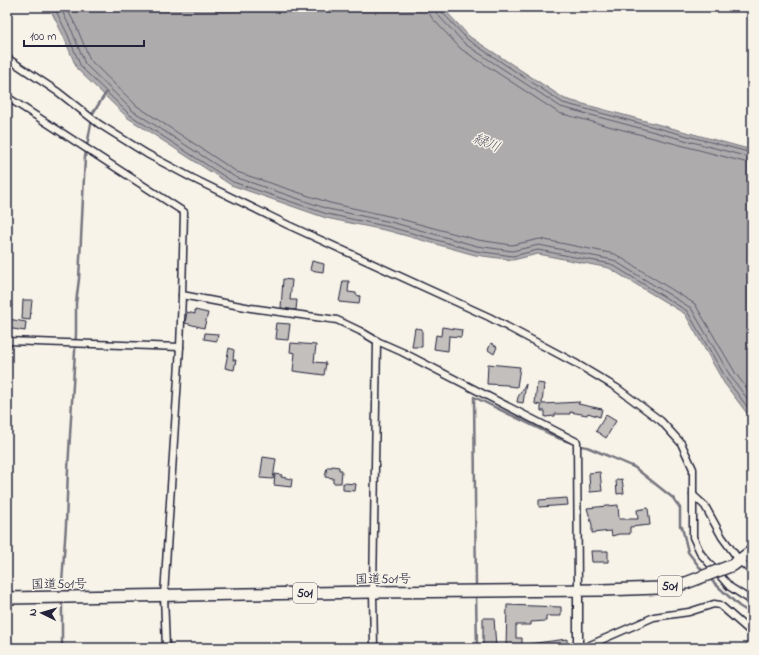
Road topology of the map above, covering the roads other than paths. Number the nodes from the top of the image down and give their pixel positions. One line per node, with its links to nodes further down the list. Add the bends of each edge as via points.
1 (7, 58): 7 (street, via 58,92 99,124 147,154 288,225 489,317 617,388 661,421 681,443 693,469)
2 (7, 98): 3 (street, via 184,212)
3 (182, 295): 5 (street, via 337,320); 6 (street)
4 (7, 341): 6 (street)
5 (377, 341): 10 (street, via 577,442); 11 (street)
6 (180, 347): 12 (street)
7 (693, 495): 8 (street, via 705,506 722,537); 14 (street, via 693,537 701,554 730,587)
8 (743, 558): 9 (street); 10 (highway, 国道501号 / 501, bridge, via 692,581 672,586)
9 (752, 572)
10 (578, 591): 11 (highway, 国道501号 / 501); 18 (street)
11 (373, 592): 12 (highway, 国道501号 / 501); 17 (street)
12 (164, 595): 13 (highway, 国道501号 / 501); 16 (street)
13 (7, 598)
14 (752, 601)
15 (752, 633): 19 (street, via 720,605 714,604 689,612 654,617)
16 (166, 648)
17 (374, 648)
18 (578, 648)
19 (583, 648)

